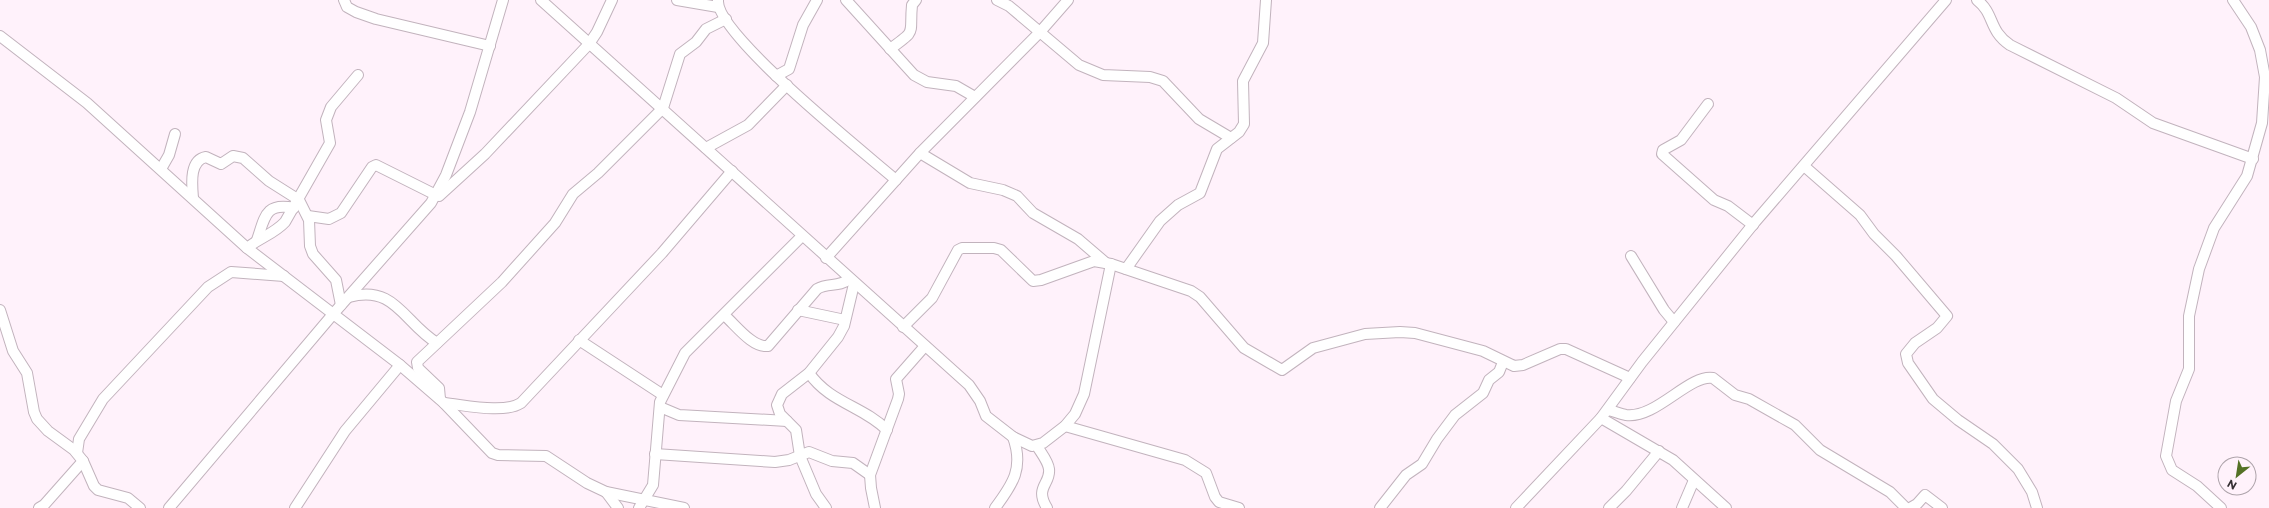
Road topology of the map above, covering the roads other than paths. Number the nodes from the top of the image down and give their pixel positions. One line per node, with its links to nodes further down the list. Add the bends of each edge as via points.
1 (344, 0): 20 (street, via 347,7 376,19)
2 (503, 0): 20 (street)
3 (540, 0): 19 (street)
4 (612, 0): 19 (street)
5 (677, 0): 15 (street)
6 (817, 0): 24 (street, via 803,25 789,68)
7 (846, 0): 21 (street)
8 (916, 0): 21 (street, via 912,5 910,31)
9 (997, 0): 17 (street, via 1009,6)
10 (1068, 0): 17 (street)
11 (1266, 0): 30 (street, via 1263,43 1243,81 1244,124)
12 (1946, 0): 34 (street)
13 (1977, 0): 33 (street, via 1986,10 2000,38 2010,45 2116,98 2153,123)
14 (2233, 0): 22 (street)
15 (718, 3): 16 (street)
16 (726, 19): 24 (street, via 752,54); 28 (street, via 706,29 696,42 680,54)
17 (1040, 32): 26 (street); 30 (street, via 1079,65 1095,73 1150,77 1163,81 1199,119)
18 (0, 36): 35 (street, via 87,103)
19 (589, 44): 28 (street); 39 (street, via 485,154)
20 (490, 46): 39 (street, via 470,112)
21 (890, 48): 26 (street, via 918,78 956,86)
22 (2265, 55): 33 (street, via 2265,99)
23 (358, 75): 40 (street, via 330,107 327,114 330,143)
24 (776, 76): 25 (street)
25 (787, 85): 31 (street, via 748,125); 37 (street)
26 (976, 97): 32 (street)
27 (1708, 104): 42 (street, via 1685,135 1663,150 1662,154 1714,200 1728,206)
28 (662, 108): 31 (street); 62 (street, via 598,173 573,194 554,223 518,264)
29 (176, 134): 35 (street)
30 (1231, 138): 49 (street, via 1215,152 1200,193 1178,205 1160,220)
31 (706, 148): 36 (street)
32 (920, 153): 37 (street); 48 (street, via 970,183 1003,190 1017,196 1033,213 1078,239)
33 (2253, 159): 106 (street, via 2236,194 2214,228 2199,269 2189,316 2189,369 2176,401 2166,456 2172,470 2197,486)
34 (1804, 166): 42 (street); 105 (street, via 1860,215 1947,316 1937,328 1915,343 1906,354 1908,363 1934,400 1993,444 2018,469 2032,492)
35 (161, 169): 38 (street)
36 (732, 172): 43 (street); 61 (street, via 662,252)
37 (896, 180): 47 (street)
38 (193, 198): 40 (street, via 192,174 201,159 206,157 221,164 233,156 238,156); 45 (street)
39 (434, 199): 41 (street, via 376,165 372,167 341,213 329,218); 52 (street)
40 (296, 204): 41 (street); 44 (street, via 279,229); 44 (street, via 271,209 264,220)
41 (308, 216): 53 (street, via 312,254 336,280)
42 (1753, 225): 59 (street)
43 (802, 237): 47 (street); 57 (street)
44 (258, 240): 45 (street)
45 (247, 248): 50 (street)
46 (1630, 256): 59 (street)
47 (826, 258): 51 (street)
48 (1108, 263): 49 (street); 60 (street, via 1089,261 1033,281 1001,250 962,248 956,254 932,298); 74 (street, via 1084,394)
49 (1126, 269): 64 (street, via 1196,294 1244,348 1279,369 1284,370 1313,348 1329,343 1365,334 1400,332 1476,349)
50 (284, 276): 56 (street); 81 (street, via 231,272 208,287 103,399 79,439)
51 (852, 281): 55 (street, via 840,285 823,285 812,293); 58 (street); 60 (street)
52 (349, 297): 53 (street); 62 (street, via 375,294 399,308 425,336)
53 (341, 305): 56 (street)
54 (0, 310): 81 (street, via 13,351 27,373 37,419)
55 (798, 310): 57 (street, via 771,343 764,346 753,341); 58 (street)
56 (334, 313): 65 (street); 88 (street)
57 (724, 314): 68 (street, via 685,353)
58 (845, 320): 66 (street, via 838,337)
59 (1674, 322): 67 (street)
60 (903, 327): 63 (street)
61 (579, 340): 68 (street); 69 (street, via 516,406 501,408)
62 (437, 343): 69 (street, via 416,364 437,385)
63 (925, 346): 75 (street, via 896,378 899,394); 76 (street, via 969,385 985,414)
64 (1503, 362): 67 (street, via 1518,366 1560,349 1566,349); 97 (street, via 1499,372 1489,380 1483,393 1456,415 1422,464 1406,475)
65 (400, 365): 69 (street); 89 (street, via 345,431)
66 (809, 373): 73 (street, via 779,399 778,410); 75 (street, via 823,388 851,408 872,417)
67 (1630, 378): 71 (street)
68 (663, 395): 70 (street)
69 (442, 401): 84 (street, via 492,453 546,456 587,483)
70 (660, 407): 73 (street, via 679,415); 79 (street)
71 (1608, 410): 72 (street); 102 (street, via 1626,415 1637,414 1664,403 1699,379 1712,378 1735,395 1749,399 1795,425 1820,450 1890,492)
72 (1601, 418): 78 (street); 98 (street)
73 (787, 421): 80 (street, via 797,433)
74 (1066, 426): 77 (street); 96 (street, via 1185,460 1206,473 1215,497 1220,502)
75 (887, 430): 82 (street)
76 (1013, 437): 77 (street, via 1028,445); 94 (street, via 1018,461 1015,476 1010,488)
77 (1037, 446): 95 (street, via 1049,468 1042,489 1042,497)
78 (1659, 451): 83 (street); 99 (street)
79 (655, 454): 80 (street, via 775,462); 85 (street, via 653,485)
80 (800, 456): 82 (street, via 812,452 832,461 853,463); 92 (street, via 816,494)
81 (80, 457): 86 (street, via 44,505); 87 (street, via 98,490 128,498)
82 (870, 475): 93 (street)
83 (1694, 480): 100 (street); 101 (street)
84 (606, 492): 85 (street); 90 (street)
85 (642, 504): 91 (street)
86 (39, 508)
87 (140, 508)
88 (169, 508)
89 (295, 508)
90 (618, 508)
91 (684, 508)
92 (826, 508)
93 (875, 508)
94 (995, 508)
95 (1047, 508)
96 (1238, 508)
97 (1380, 508)
98 (1516, 508)
99 (1610, 508)
100 (1682, 508)
101 (1726, 508)
102 (1906, 508)
103 (1910, 508): 104 (street, via 1925,495)
104 (1942, 508)
105 (2037, 508)
106 (2221, 508)

